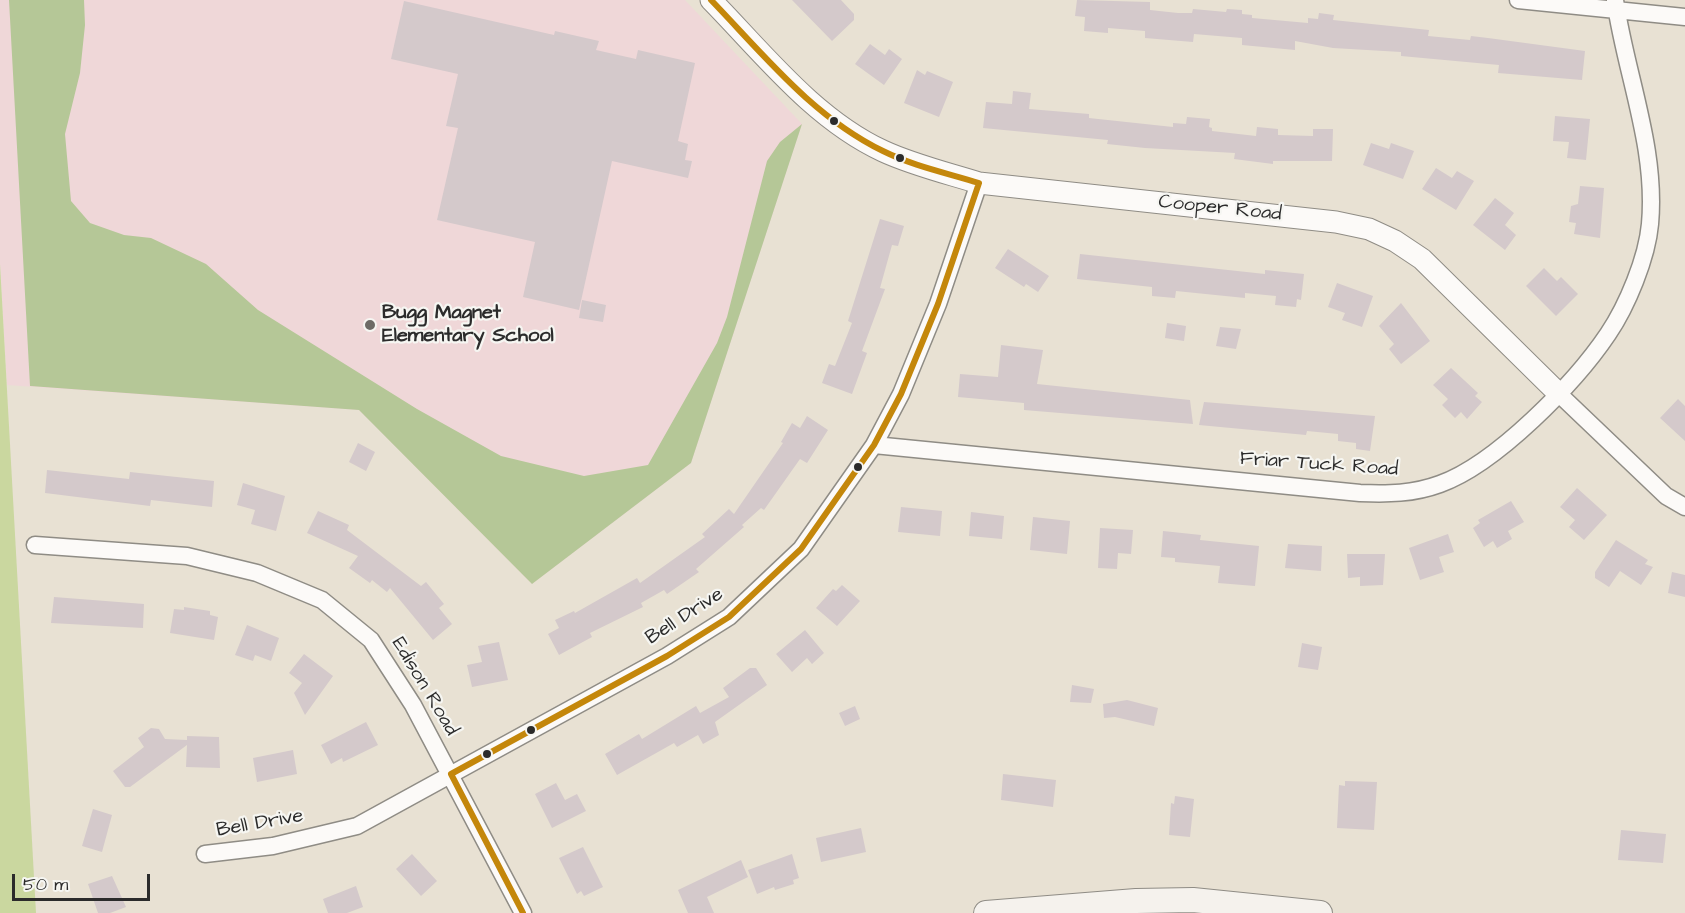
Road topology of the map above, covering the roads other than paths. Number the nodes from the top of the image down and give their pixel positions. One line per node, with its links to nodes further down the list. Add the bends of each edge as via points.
1 (711, 0): 5 (street, Cooper Road, via 801,92 848,131 883,151)
2 (1518, 0): 3 (street)
3 (1616, 5): 4 (street); 6 (street, Friar Tuck Road, via 1651,172 1650,226 1634,284 1608,334)
4 (1685, 17)
5 (979, 183): 6 (street, Cooper Road, via 1298,217 1369,229 1422,259); 7 (street, Bell Drive, via 938,304 901,394)
6 (1558, 393): 7 (street, Friar Tuck Road, via 1495,454 1442,483 1400,494); 8 (street, Cooper Road, via 1666,496)
7 (874, 445): 10 (street, Bell Drive, via 801,549 729,617 667,656)
8 (1685, 507)
9 (35, 545): 10 (street, Edison Road, via 187,556 257,573 322,600 371,640)
10 (451, 774): 11 (street, Bell Drive, via 357,826 273,846); 12 (street, Edison Road)
11 (205, 854)
12 (524, 913)
13 (986, 913): 14 (main road, via 1182,900)
14 (1320, 913)

